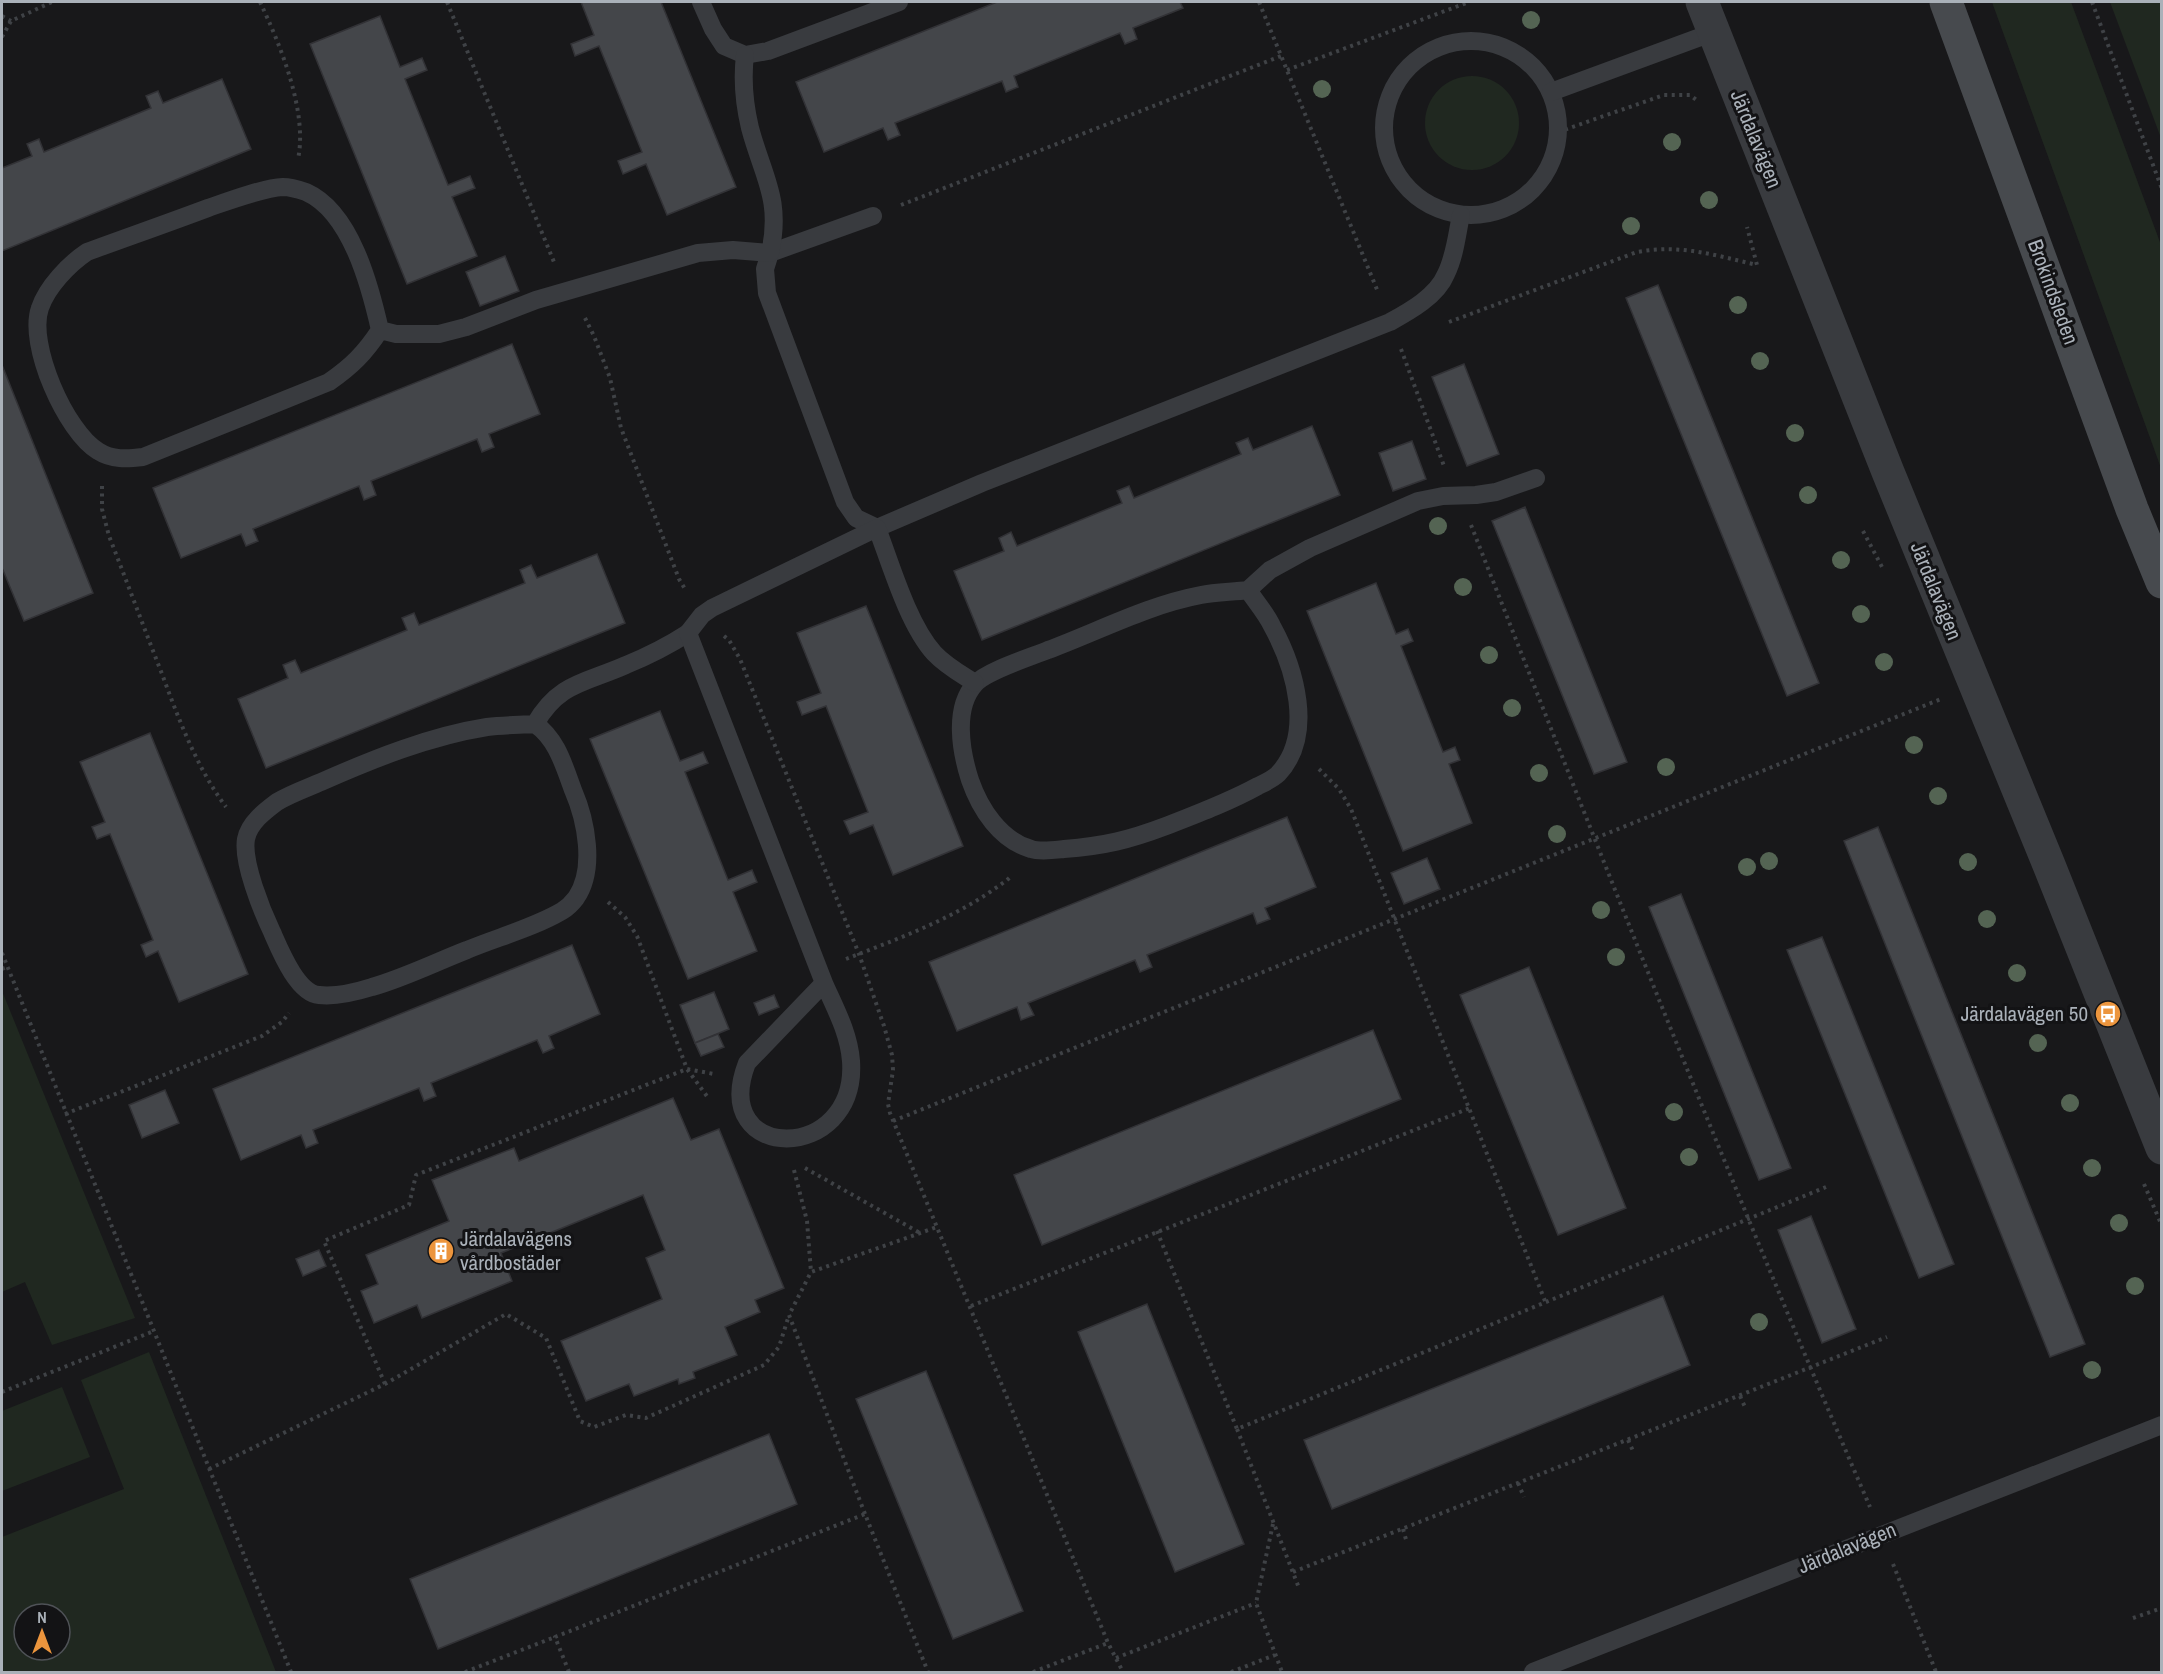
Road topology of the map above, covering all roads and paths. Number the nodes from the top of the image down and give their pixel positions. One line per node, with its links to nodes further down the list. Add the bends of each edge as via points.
1 (52, 2): 11 (path)
2 (260, 2): 20 (path, via 295,94 300,120 300,152)
3 (701, 2): 14 (lane, via 724,46)
4 (899, 2): 14 (lane, via 779,47)
5 (1259, 2): 15 (path)
6 (1469, 2): 16 (path)
7 (1702, 2): 12 (street, Järdalavägen)
8 (1946, 2): 33 (main road, Brokindsleden)
9 (2092, 2): 21 (path)
10 (2, 16): 11 (path)
11 (11, 21): 13 (path)
12 (1714, 32): 17 (lane); 37 (street, Järdalavägen)
13 (2, 37)
14 (745, 55): 25 (lane, via 744,99 775,213)
15 (1281, 56): 16 (path); 23 (path)
16 (1287, 70): 26 (path)
17 (1551, 92): 19 (lane); 22 (lane, via 1536,70 1516,53 1493,43 1469,40 1444,44 1423,54 1404,70 1384,113 1389,160 1417,197 1438,209)
18 (1707, 110): 19 (path, via 1690,95 1664,95)
19 (1558, 132): 22 (lane, via 1554,156 1527,195 1496,211)
20 (292, 189): 28 (lane, via 317,199 340,224 370,289); 29 (lane, via 284,187 241,197 87,252 57,280 40,308 39,349 61,405 82,439)
21 (2162, 189)
22 (1461, 215): 26 (lane, via 1443,280 1419,303)
23 (873, 216): 25 (lane)
24 (1745, 219): 27 (path, via 1757,265 1681,248 1657,248)
25 (770, 253): 28 (lane, via 698,253 536,300 440,334); 32 (lane, via 765,270 767,293 845,502 856,518)
26 (1390, 322): 31 (path); 32 (lane)
27 (1447, 323)
28 (380, 330): 29 (lane, via 367,351 329,382 143,457)
29 (111, 457): 40 (path, via 102,486 102,509 109,536 197,759 219,797)
30 (1536, 478): 31 (lane, via 1496,492)
31 (1457, 496): 34 (lane, via 1418,501 1310,548 1270,570); 41 (path)
32 (877, 528): 35 (lane, via 712,608); 36 (lane, via 920,633 949,667)
33 (2162, 582)
34 (1248, 590): 36 (lane, via 1202,594 1159,606); 39 (lane, via 1272,625 1294,685 1299,715)
35 (688, 633): 38 (lane, via 664,648 564,690 544,708); 48 (lane)
36 (975, 683): 42 (lane, via 960,723 965,766 996,827)
37 (1975, 685): 41 (path); 56 (street, Järdalavägen)
38 (536, 724): 40 (lane, via 488,727 422,743 280,801 264,812); 43 (lane, via 556,748 580,806 587,851)
39 (1293, 750): 42 (lane, via 1277,776 1140,836 1094,847); 44 (path, via 1325,773 1351,809)
40 (250, 831): 49 (lane, via 246,839 254,888 291,971)
41 (1594, 839): 44 (path); 58 (path)
42 (1032, 850): 48 (path, via 1008,880 981,898)
43 (583, 884): 49 (lane, via 563,910 373,987 336,995); 50 (path, via 625,917 637,936)
44 (1394, 920): 52 (path); 54 (path)
45 (2, 953): 46 (path)
46 (7, 967): 47 (path); 53 (path)
47 (2, 969)
48 (822, 976): 51 (lane, via 747,1063); 55 (lane, via 847,1038 851,1063 848,1091 826,1125 809,1136)
49 (306, 990): 53 (path, via 282,1022 262,1036)
50 (687, 1069): 51 (path); 68 (path, via 416,1175 409,1205 324,1241)
51 (741, 1079): 55 (lane, via 744,1113 754,1127 770,1136)
52 (1470, 1108): 60 (path); 62 (path)
53 (65, 1114): 65 (path)
54 (893, 1121)
55 (788, 1139): 61 (path, via 792,1161)
56 (2162, 1148)
57 (1827, 1187): 58 (path)
58 (1748, 1218): 62 (path); 67 (path)
59 (937, 1227): 61 (path)
60 (1157, 1231): 63 (path); 73 (path)
61 (920, 1233): 64 (path, via 811,1272)
62 (1545, 1301): 73 (path)
63 (970, 1306)
64 (789, 1315): 68 (path, via 779,1347 764,1365 646,1418 626,1415 594,1427 580,1420 546,1338 506,1314); 79 (path)
65 (154, 1331): 69 (path); 76 (path)
66 (1887, 1337): 67 (path)
67 (1810, 1368): 70 (path); 82 (path)
68 (385, 1384): 76 (path)
69 (2, 1392)
70 (1740, 1396): 71 (path); 74 (path)
71 (1744, 1407)
72 (2162, 1425): 82 (lane, Järdalavägen)
73 (1237, 1429): 80 (path)
74 (1628, 1440): 75 (path); 77 (path)
75 (1634, 1453)
76 (209, 1469): 93 (path)
77 (1518, 1483): 78 (path); 81 (path)
78 (1524, 1497)
79 (865, 1514): 89 (path); 96 (path)
80 (1274, 1524): 84 (path); 86 (path)
81 (1403, 1529): 83 (path); 84 (path)
82 (1881, 1535): 100 (lane, Järdalavägen); 101 (path)
83 (1407, 1543)
84 (1293, 1572): 85 (path)
85 (1299, 1588)
86 (1256, 1603): 91 (path); 92 (path)
87 (2162, 1608): 88 (path)
88 (2133, 1618)
89 (555, 1637): 94 (path); 95 (path)
90 (1108, 1643): 97 (path)
91 (1275, 1655): 98 (path); 99 (path)
92 (1116, 1659)
93 (291, 1672)
94 (465, 1672)
95 (569, 1672)
96 (928, 1672)
97 (1032, 1672)
98 (1232, 1672)
99 (1282, 1672)
100 (1533, 1672)
101 (1936, 1672)

